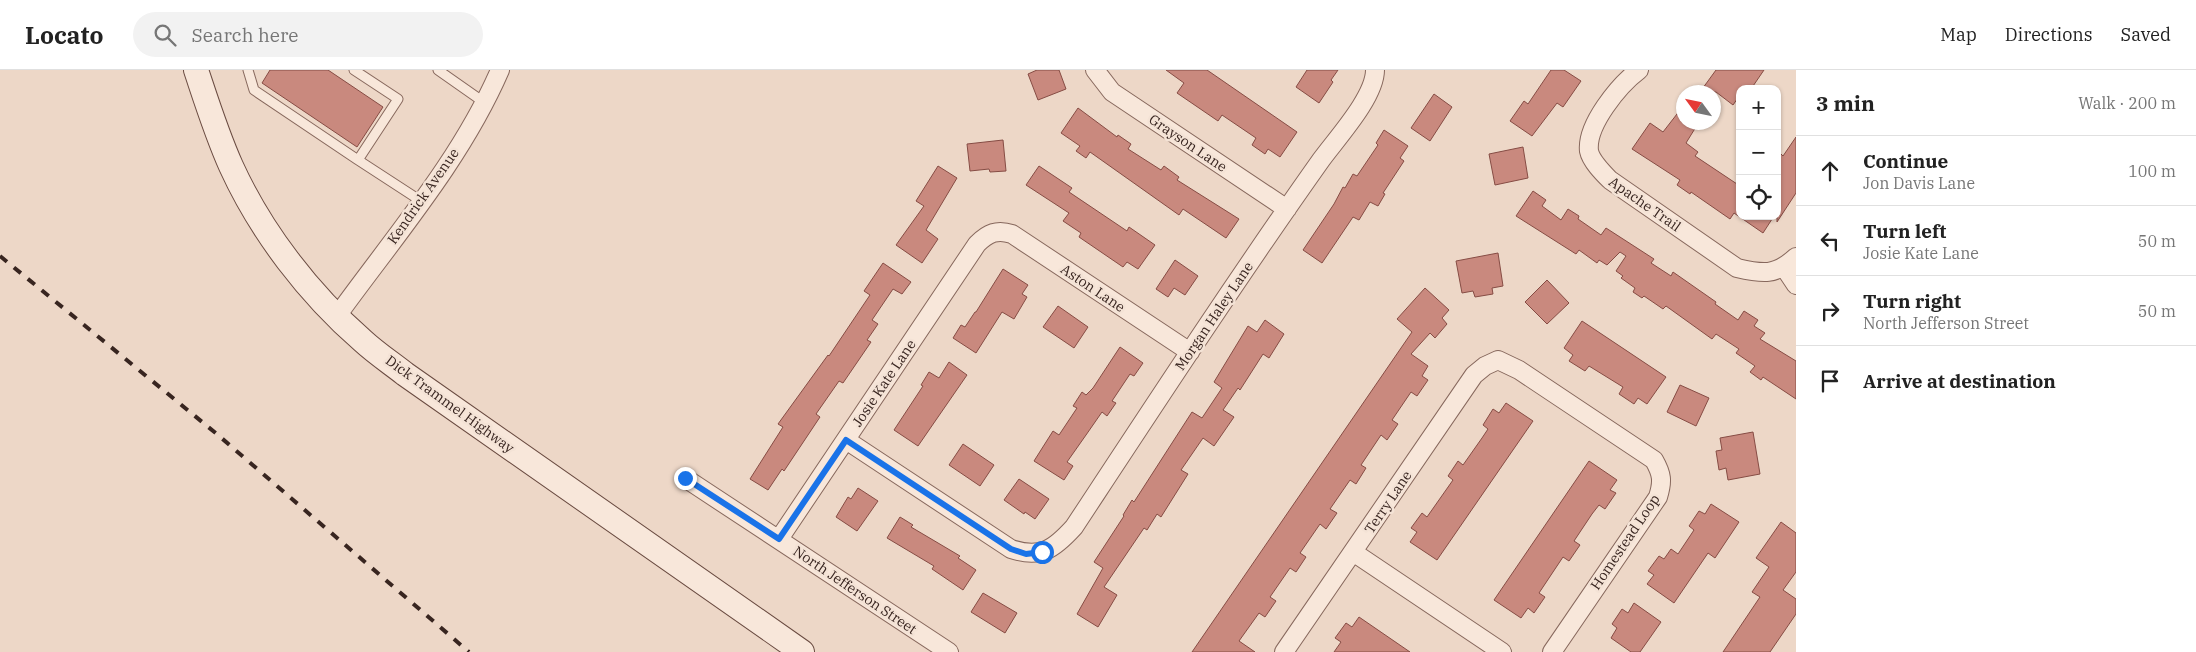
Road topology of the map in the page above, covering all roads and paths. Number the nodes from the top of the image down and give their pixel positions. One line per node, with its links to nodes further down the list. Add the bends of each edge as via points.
1 (248, 70): 10 (lane, via 254,90)
2 (354, 70): 10 (lane, via 398,99)
3 (438, 70): 9 (lane)
4 (500, 70): 9 (street, Kendrick Avenue)
5 (1095, 70): 12 (street, Grayson Lane, via 1112,92)
6 (1375, 70): 12 (street, Morgan Haley Lane, via 1365,98)
7 (1639, 70): 14 (street, Apache Trail, via 1615,94 1593,129 1589,152 1597,166 1610,180 1737,268 1761,273)
8 (200, 73): 16 (main road, Dick Trammel Highway, via 211,118 232,168 258,216 289,262)
9 (486, 103): 11 (street, Kendrick Avenue)
10 (358, 160): 11 (lane)
11 (421, 201): 16 (street, Kendrick Avenue)
12 (1287, 209): 17 (street, Morgan Haley Lane)
13 (994, 232): 17 (street, Aston Lane, via 1012,234); 19 (street, Josie Kate Lane, via 977,244)
14 (1790, 262): 15 (street)
15 (1796, 286)
16 (337, 316): 23 (main road, Dick Trammel Highway, via 405,374)
17 (1190, 352): 19 (street, Morgan Haley Lane, via 1074,527 1059,544 1042,552 1026,554 1011,549)
18 (1498, 360): 22 (street, Terry Lane, via 1474,375); 27 (street, Homestead Loop, via 1520,370 1654,460 1661,472 1658,497)
19 (846, 440): 21 (street, Josie Kate Lane)
20 (685, 478): 21 (street, North Jefferson Street)
21 (779, 539): 24 (street, North Jefferson Street)
22 (1353, 552): 25 (street, Terry Lane); 26 (street)
23 (802, 652)
24 (949, 652)
25 (1284, 652)
26 (1502, 652)
27 (1552, 652)

